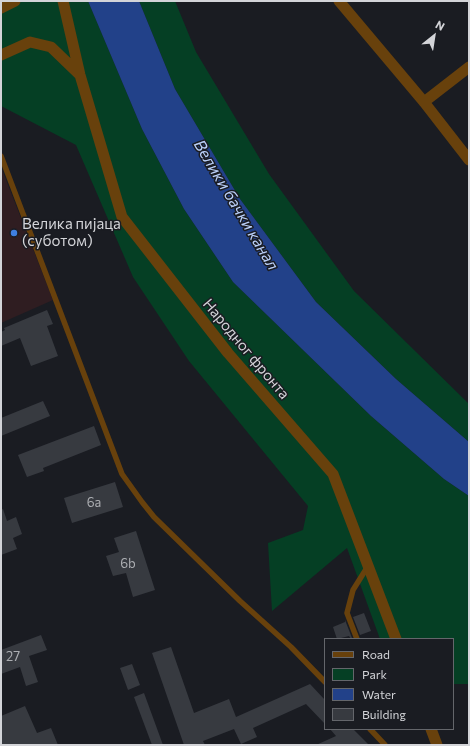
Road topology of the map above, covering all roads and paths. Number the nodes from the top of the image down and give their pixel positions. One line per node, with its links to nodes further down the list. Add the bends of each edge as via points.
1 (15, 1): 4 (street)
2 (63, 1): 7 (street, Народног фронта)
3 (339, 1): 8 (street)
4 (1, 8)
5 (1, 55): 7 (street, via 30,42 51,47)
6 (469, 67): 8 (street)
7 (80, 76): 11 (street, Народног фронта, via 122,217 228,353 333,474)
8 (424, 102): 10 (street)
9 (1, 156): 14 (lane, via 122,474 142,502 168,531)
10 (469, 160)
11 (368, 565): 12 (lane, via 353,590 347,613); 13 (street, Народног фронта)
12 (357, 638)
13 (396, 638)
14 (324, 681)
15 (371, 730): 17 (lane)
16 (431, 730): 18 (street)
17 (385, 745)
18 (437, 745)

